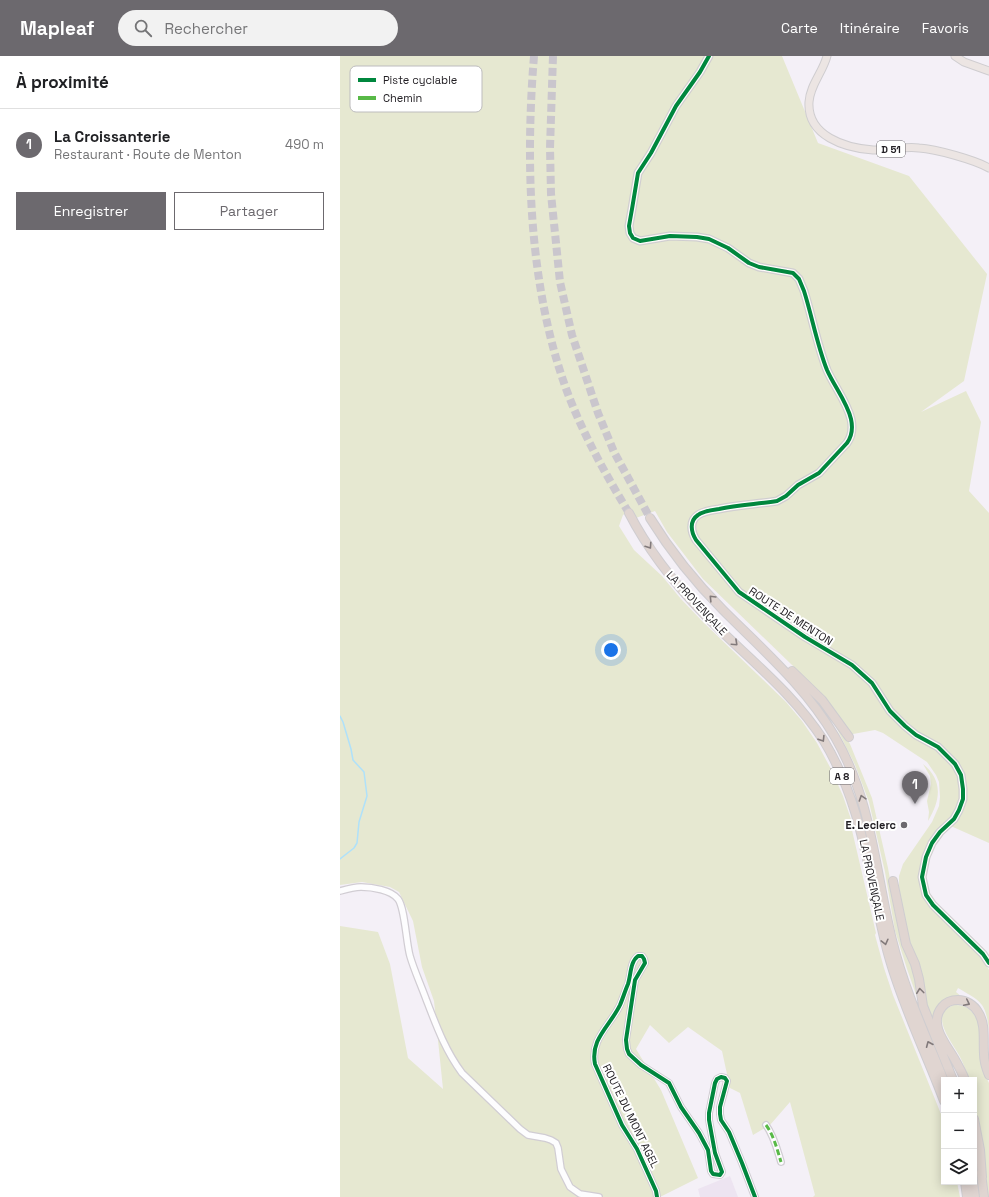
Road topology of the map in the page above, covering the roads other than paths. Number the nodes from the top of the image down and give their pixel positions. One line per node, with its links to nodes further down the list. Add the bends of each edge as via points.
1 (709, 56): 12 (main road, ROUTE DE MENTON, via 676,106 652,153 638,173 630,234 640,241 676,236 709,239 759,268 793,273 797,276 827,369 850,415 852,429 847,443 819,473 798,485 783,498 698,514 692,522 692,533 739,592 852,666 872,683 890,711 905,726 938,747 956,764 961,775 963,799 954,819 932,843 922,878 926,895 933,905)
2 (827, 56): 5 (main road, D 51, via 812,90 809,107 816,125 827,137 836,142 874,150 919,148 942,152)
3 (955, 56): 4 (main road)
4 (989, 71)
5 (989, 168)
6 (629, 513): 17 (highway, LA PROVENÇALE / A 8, one-way to 17, via 672,578 705,615 788,695 814,727 837,765 861,828 893,973)
7 (650, 518): 8 (highway, LA PROVENÇALE / A 8, one-way to 7, via 698,583)
8 (750, 636): 9 (highway, via 815,693); 14 (highway, LA PROVENÇALE / A 8, one-way to 8, via 902,974 892,939 868,820 849,764 835,736 810,700)
9 (848, 737)
10 (893, 881): 15 (highway, one-way to 10, via 923,1006 918,974 906,944)
11 (340, 891): 25 (street, via 360,887 387,892 398,900 410,956 446,1049 454,1062 462,1073 520,1129 528,1135 556,1143 561,1168 570,1187 580,1194)
12 (989, 963)
13 (989, 1075): 16 (highway, one-way to 13, via 937,1024 940,1010 952,1000 966,1001 979,1014 984,1059)
14 (942, 1077)
15 (953, 1077)
16 (963, 1077)
17 (941, 1094)
18 (766, 1125): 21 (street)
19 (977, 1134): 22 (highway)
20 (976, 1149): 22 (highway)
21 (781, 1162)
22 (982, 1177): 30 (highway)
23 (966, 1185): 28 (highway)
24 (973, 1185): 29 (highway)
25 (599, 1197)
26 (657, 1197): 27 (street, ROUTE DU MONT AGEL, via 637,1148 620,1120 595,1064 594,1056 594,1048 620,1006 634,959 638,956 642,956 645,963 635,980 626,1040 627,1050 641,1065 669,1083 708,1150 711,1171 717,1175 722,1172 715,1153 709,1113 715,1083 721,1077 725,1078 727,1081 720,1107 721,1120 729,1132)
27 (755, 1197)
28 (968, 1197)
29 (975, 1197)
30 (984, 1197)

